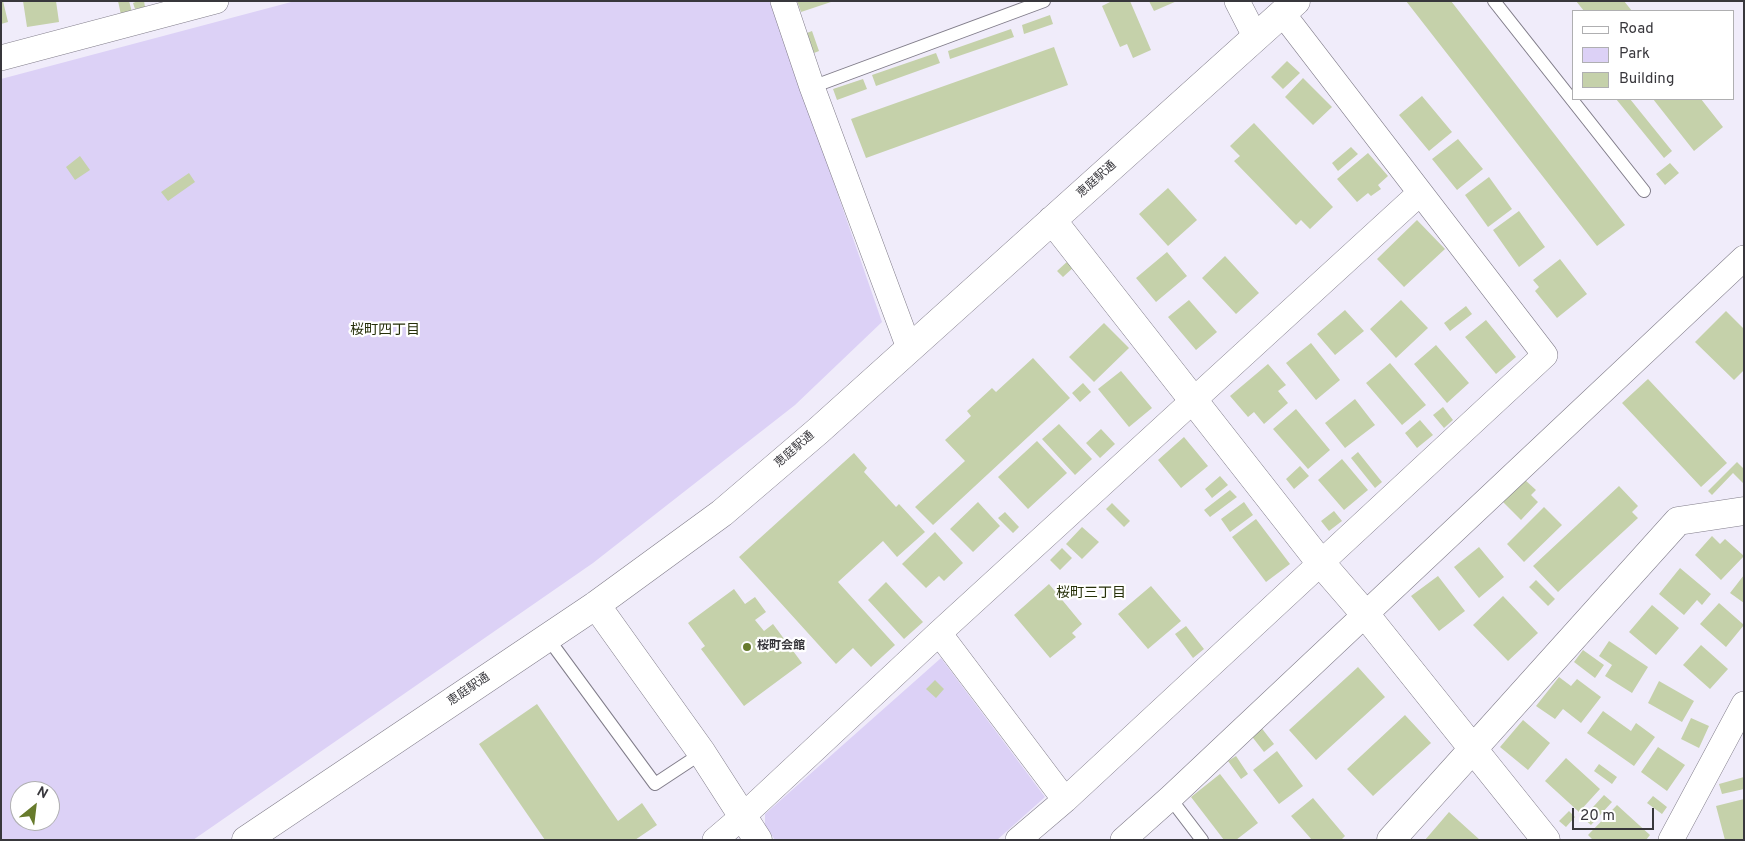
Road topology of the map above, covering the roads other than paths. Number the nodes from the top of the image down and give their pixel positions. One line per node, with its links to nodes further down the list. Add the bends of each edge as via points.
1 (216, 1): 8 (street)
2 (783, 1): 9 (street)
3 (1044, 1): 9 (lane)
4 (1237, 1): 7 (street)
5 (1494, 1): 10 (lane)
6 (1290, 8): 7 (street, 恵庭駅通); 13 (street)
7 (1256, 38): 14 (street, 恵庭駅通)
8 (1, 58)
9 (812, 87): 16 (street)
10 (1572, 100)
11 (1572, 100): 12 (lane)
12 (1644, 191)
13 (1420, 193): 17 (street); 19 (street, via 1545,355)
14 (1052, 220): 16 (street, 恵庭駅通); 17 (street)
15 (1744, 258): 21 (street)
16 (909, 348): 20 (street, 恵庭駅通, via 722,514)
17 (1193, 400): 19 (street); 22 (street)
18 (1744, 510): 25 (street, via 1678,520)
19 (1320, 562): 21 (street); 28 (street)
20 (596, 605): 23 (street, 恵庭駅通); 26 (street)
21 (1365, 614): 25 (street); 27 (street)
22 (939, 633): 28 (street); 29 (street)
23 (547, 636): 26 (lane, via 655,784); 30 (street, 恵庭駅通)
24 (1744, 704): 38 (street)
25 (1473, 748): 36 (street); 37 (street)
26 (702, 753): 29 (street)
27 (1170, 798): 34 (street); 35 (lane)
28 (1065, 800): 33 (street)
29 (743, 816): 31 (street); 32 (street)
30 (246, 840)
31 (715, 840)
32 (758, 840)
33 (1018, 840)
34 (1123, 840)
35 (1202, 840)
36 (1391, 840)
37 (1546, 840)
38 (1671, 840)

